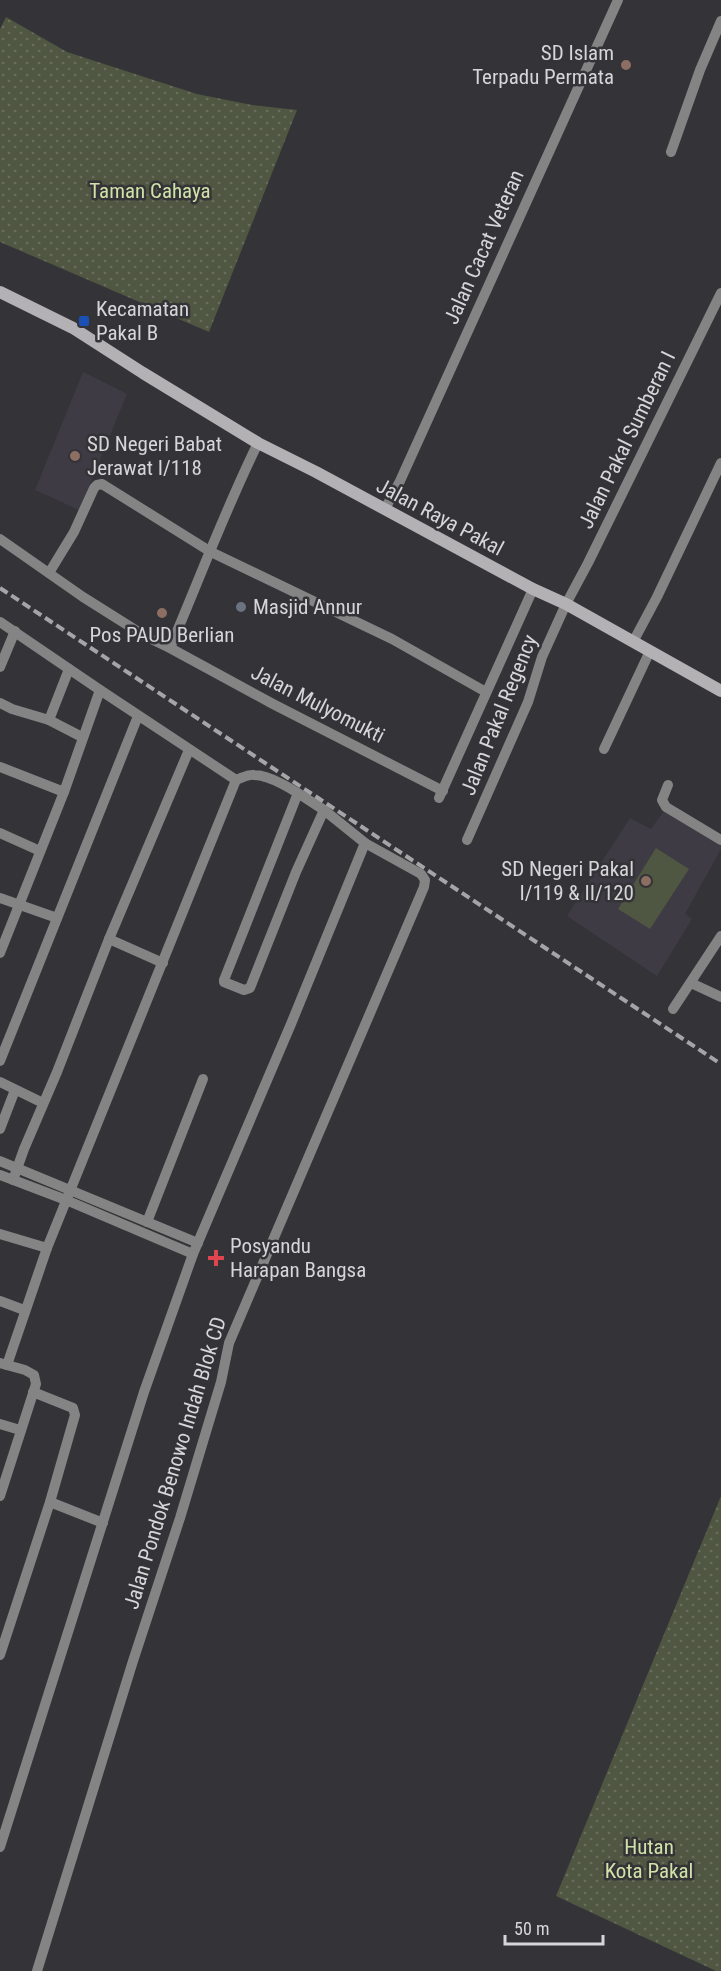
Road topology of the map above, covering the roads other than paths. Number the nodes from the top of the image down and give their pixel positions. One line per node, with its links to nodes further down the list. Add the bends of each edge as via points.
1 (618, 0): 8 (street, Jalan Cacat Veteran)
2 (721, 21): 3 (street)
3 (670, 152)
4 (0, 292): 6 (main road, Jalan Raya Pakal, via 73,328)
5 (721, 293): 13 (street, Jalan Pakal Sumberan I)
6 (258, 443): 8 (main road, Jalan Raya Pakal); 10 (street)
7 (721, 463): 16 (street)
8 (385, 509): 12 (main road, Jalan Raya Pakal)
9 (0, 539): 11 (street, Jalan Mulyomukti)
10 (211, 552): 11 (street, via 99,484); 17 (street); 22 (street, via 392,639)
11 (49, 573): 17 (street, Jalan Mulyomukti)
12 (533, 589): 13 (main road, Jalan Raya Pakal); 22 (street, Jalan Mulyomukti)
13 (566, 604): 16 (main road, Jalan Raya Pakal); 37 (street, Jalan Pakal Regency, via 542,657 525,711)
14 (0, 622): 15 (street)
15 (15, 630): 19 (street); 20 (street)
16 (633, 642): 18 (main road, Jalan Raya Pakal)
17 (170, 648): 22 (street, Jalan Mulyomukti, via 441,794)
18 (650, 651): 23 (main road, Jalan Raya Pakal); 28 (street)
19 (0, 667)
20 (69, 669): 21 (street); 26 (street)
21 (100, 690): 25 (street); 27 (street)
22 (486, 692)
23 (721, 692)
24 (0, 703): 26 (street)
25 (138, 716): 29 (street); 43 (street)
26 (49, 720): 27 (street)
27 (82, 737): 33 (street)
28 (604, 749)
29 (189, 750): 31 (street); 45 (street)
30 (0, 767): 33 (street)
31 (236, 780): 34 (street, Jalan Pondok Benowo Indah Blok CD, via 263,776); 47 (street)
32 (668, 785): 38 (street, via 662,800 666,807)
33 (64, 792): 40 (street)
34 (298, 793): 35 (street, Jalan Pondok Benowo Indah Blok CD); 35 (street, via 224,982 244,990 250,988)
35 (324, 810): 39 (street, Jalan Pondok Benowo Indah Blok CD)
36 (0, 833): 40 (street)
37 (467, 840)
38 (721, 840)
39 (365, 843): 64 (street); 78 (street, Jalan Pondok Benowo Indah Blok CD, via 421,874 424,887 229,1343 187,1495)
40 (40, 851): 42 (street)
41 (0, 898): 42 (street)
42 (19, 906): 43 (street); 46 (street)
43 (57, 918): 51 (street)
44 (721, 936): 48 (street)
45 (109, 939): 47 (street); 55 (street)
46 (0, 953)
47 (163, 963): 61 (street)
48 (691, 983): 49 (street); 50 (street)
49 (721, 997)
50 (673, 1009)
51 (0, 1061)
52 (203, 1079): 62 (street)
53 (0, 1082): 54 (street)
54 (15, 1090): 55 (street); 56 (street)
55 (43, 1103): 58 (street)
56 (0, 1129)
57 (0, 1161): 58 (street)
58 (18, 1168): 60 (street); 61 (street)
59 (0, 1175): 60 (street)
60 (13, 1180): 61 (street)
61 (69, 1195): 62 (street); 65 (street); 66 (street)
62 (147, 1222): 64 (street)
63 (0, 1234): 65 (street)
64 (198, 1243): 66 (street)
65 (47, 1248): 68 (street)
66 (193, 1254): 75 (street, via 144,1392)
67 (0, 1301): 68 (street)
68 (24, 1310): 69 (street)
69 (4, 1364): 70 (street, via 34,1375)
70 (34, 1388): 72 (street); 74 (street, via 75,1412)
71 (0, 1424): 72 (street)
72 (20, 1430): 73 (street)
73 (1, 1491)
74 (50, 1502): 75 (street); 76 (street)
75 (104, 1523): 77 (street)
76 (0, 1655)
77 (1, 1841)
78 (37, 1971)

